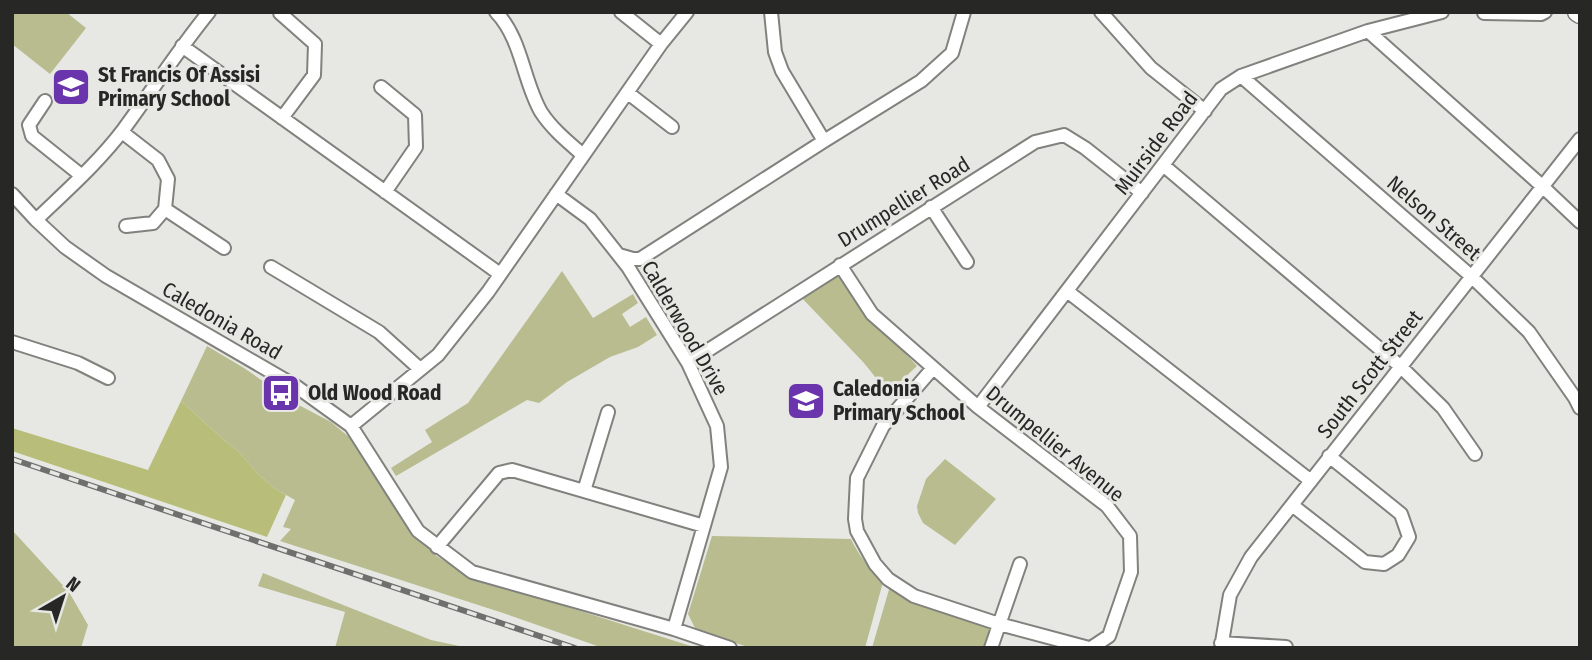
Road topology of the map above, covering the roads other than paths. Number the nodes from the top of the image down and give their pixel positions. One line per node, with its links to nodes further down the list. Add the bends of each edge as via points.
1 (209, 12): 16 (street)
2 (621, 12): 13 (street)
3 (644, 12): 13 (street)
4 (687, 12): 15 (street)
5 (771, 12): 26 (street, via 782,71)
6 (964, 12): 26 (street, via 952,53 921,81)
7 (1101, 12): 21 (street, via 1151,68)
8 (1442, 12): 14 (street, Muirside Road)
9 (1545, 12): 11 (street)
10 (281, 13): 22 (street, via 315,44 314,75)
11 (1484, 13)
12 (505, 15): 27 (street, via 541,111)
13 (635, 24): 15 (street)
14 (1368, 31): 17 (street, Muirside Road); 30 (street)
15 (662, 44): 19 (street)
16 (182, 46): 22 (street); 24 (street)
17 (1241, 76): 21 (street, Muirside Road, via 1222,89); 47 (street, Nelson Street)
18 (381, 87): 31 (street, via 415,115 416,147)
19 (628, 93): 23 (street); 27 (street)
20 (45, 101): 29 (street, via 29,125 32,136)
21 (1205, 110): 28 (street, Muirside Road)
22 (282, 118): 31 (street)
23 (672, 127)
24 (122, 132): 29 (street); 36 (street, via 158,160 168,179)
25 (1580, 139): 30 (street, South Scott Street)
26 (824, 141): 42 (street)
27 (583, 155): 34 (street)
28 (1163, 166): 32 (street, Muirside Road); 52 (street)
29 (82, 176): 37 (street)
30 (1542, 186): 38 (street); 47 (street, South Scott Street)
31 (385, 192): 46 (street)
32 (1142, 193): 35 (street, Drumpellier Road, via 1064,135 1035,142); 49 (street, Muirside Road)
33 (12, 194): 37 (street, Caledonia Road)
34 (556, 194): 41 (street, Calderwood Drive, via 590,219); 46 (street)
35 (931, 208): 43 (street); 44 (street, Drumpellier Road)
36 (165, 209): 39 (street, via 153,223); 40 (street)
37 (36, 220): 59 (street, Caledonia Road, via 106,275 297,387)
38 (1580, 222)
39 (126, 226)
40 (224, 248)
41 (619, 255): 42 (street); 48 (street, Calderwood Drive)
42 (640, 259): 48 (street)
43 (967, 262)
44 (840, 265): 51 (street, Drumpellier Road); 53 (street, Drumpellier Avenue, via 872,314)
45 (271, 267): 54 (street, via 379,332)
46 (500, 274): 54 (street, via 438,355)
47 (1471, 276): 52 (street, South Scott Street); 57 (street, Nelson Street, via 1529,332)
48 (635, 278): 51 (street, Calderwood Drive)
49 (1067, 292): 56 (street, Muirside Road); 62 (street)
50 (12, 342): 55 (street, via 78,363)
51 (688, 363): 65 (street, Calderwood Drive, via 717,426 721,467)
52 (1400, 366): 60 (street, via 1443,408); 61 (street, South Scott Street)
53 (933, 368): 56 (street, Drumpellier Avenue); 68 (street, Drumpellier Avenue, via 883,426 857,478 857,531 875,564 897,585 914,596)
54 (420, 369): 59 (street)
55 (108, 378)
56 (978, 407): 74 (street, Drumpellier Avenue, via 1107,506 1130,536 1131,572 1109,636)
57 (1580, 408)
58 (608, 412): 63 (street)
59 (351, 426): 66 (street, Caledonia Road, via 418,531)
60 (1475, 454)
61 (1329, 456): 62 (street, South Scott Street); 64 (street, via 1401,514 1409,537 1398,555 1384,564 1365,562)
62 (1311, 481): 64 (street, South Scott Street)
63 (584, 491): 65 (street); 66 (street, via 512,470 499,473)
64 (1292, 505): 70 (street, South Scott Street, via 1251,557 1230,595)
65 (704, 526): 69 (street, Calderwood Drive)
66 (437, 547): 69 (street, Caledonia Road, via 472,572)
67 (1020, 564): 68 (street)
68 (999, 624): 73 (street); 74 (street, Drumpellier Avenue)
69 (674, 629): 72 (street, Caledonia Road)
70 (1221, 645): 71 (street)
71 (1286, 647)
72 (730, 648)
73 (991, 648)
74 (1090, 648)

